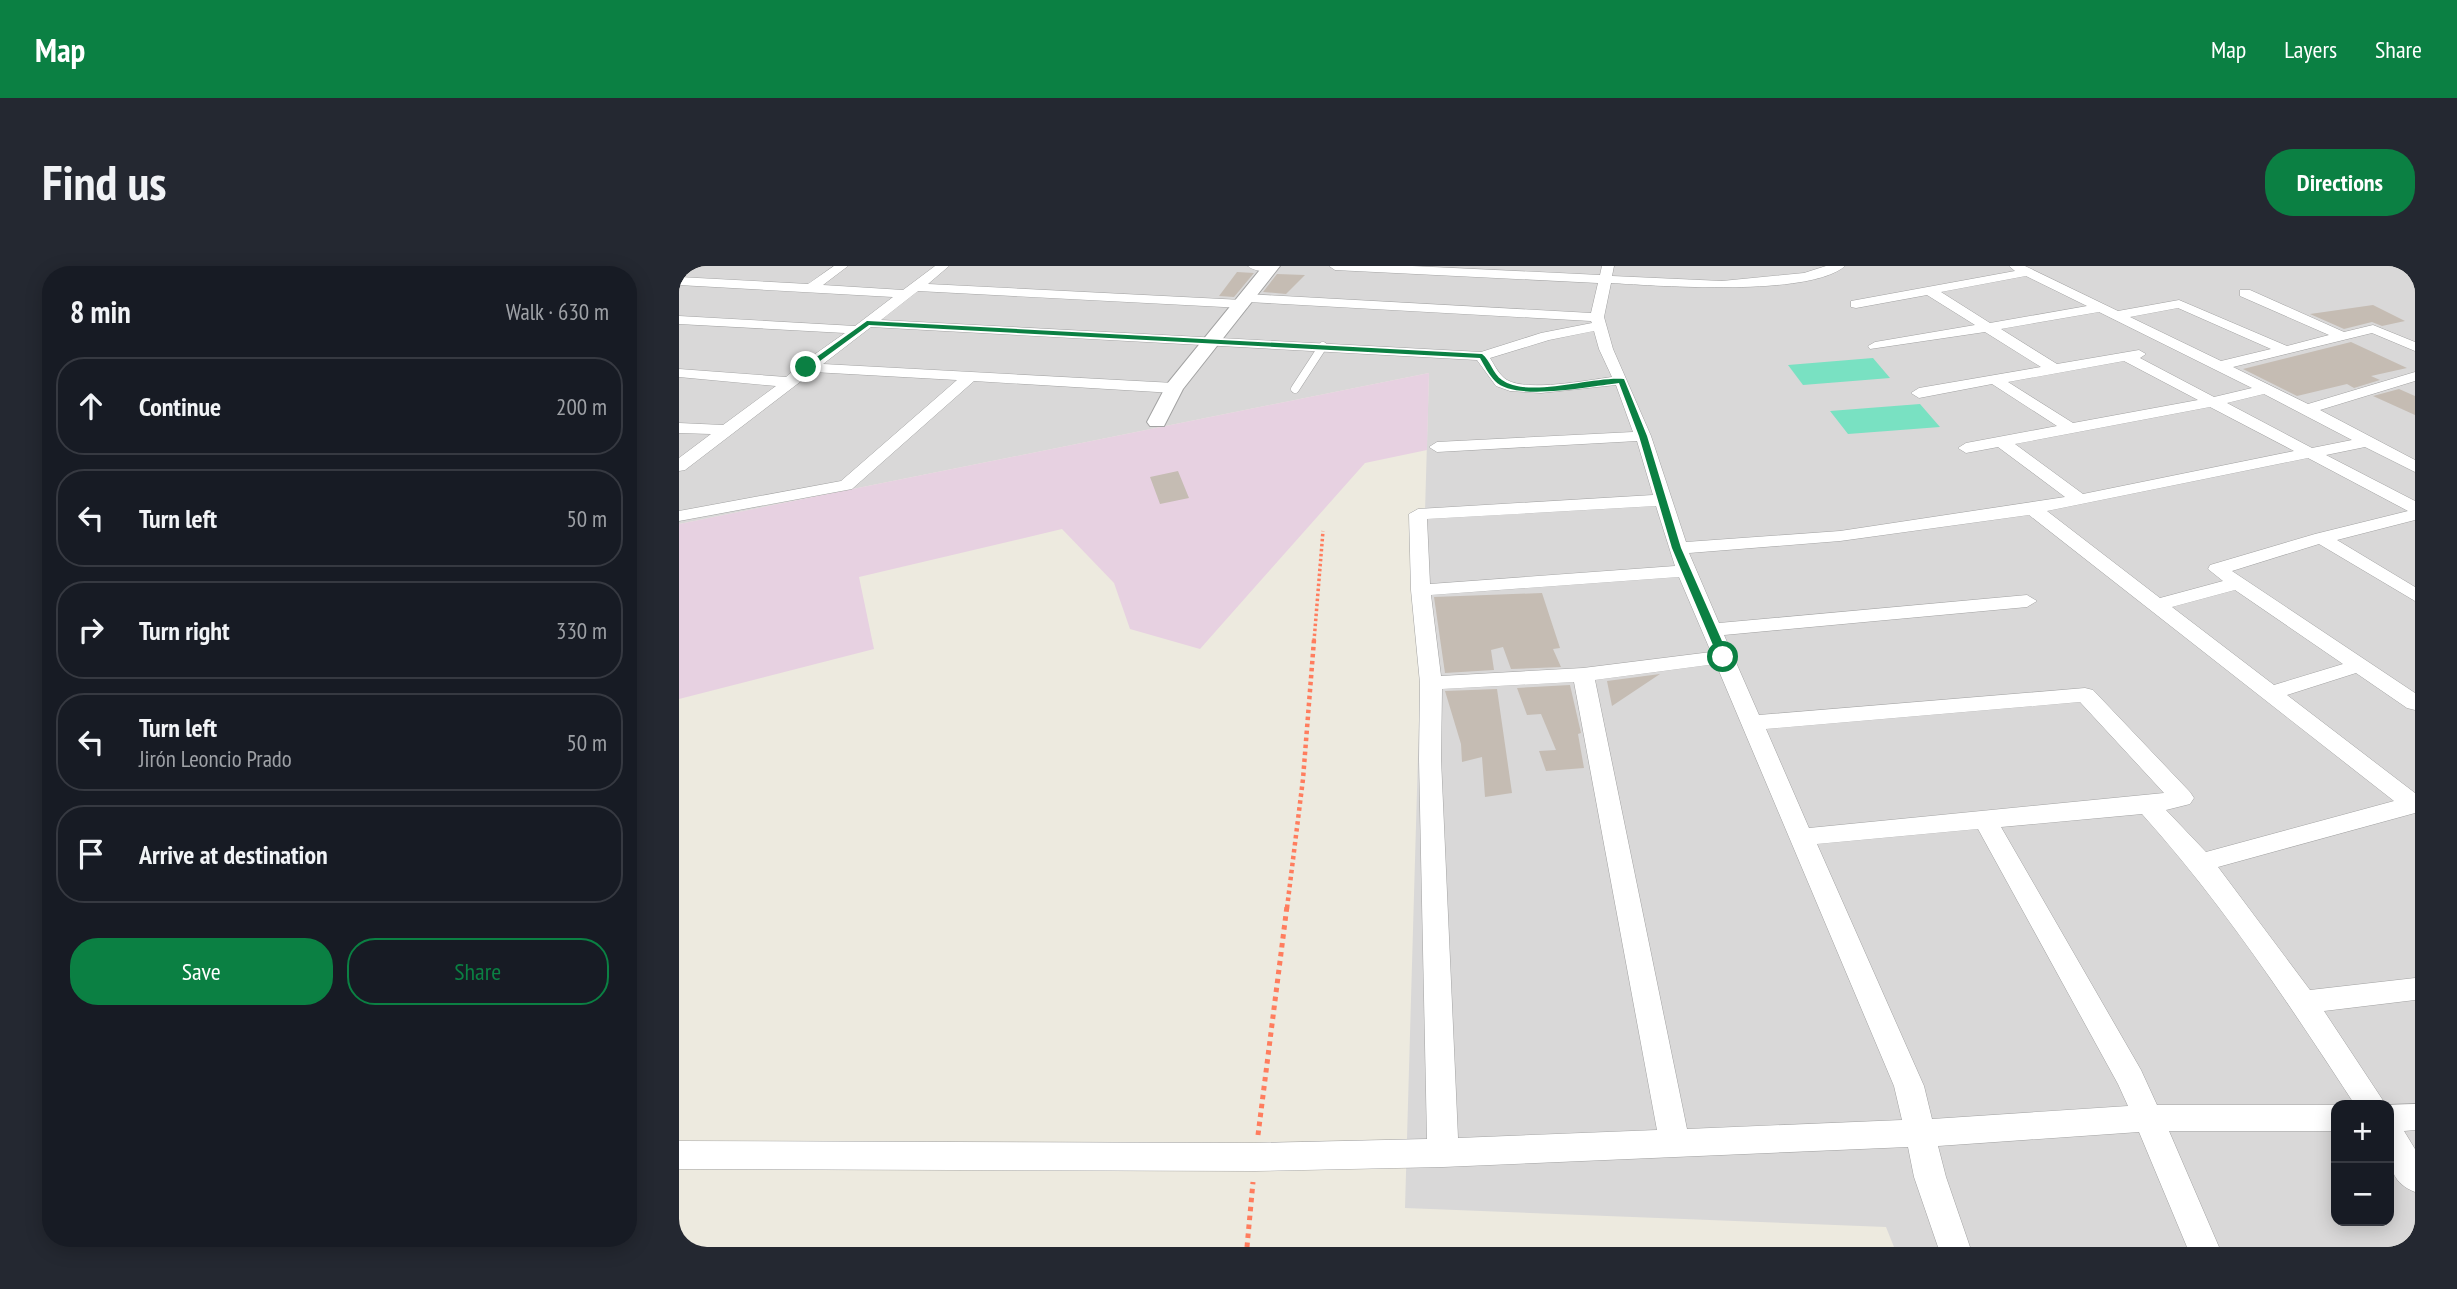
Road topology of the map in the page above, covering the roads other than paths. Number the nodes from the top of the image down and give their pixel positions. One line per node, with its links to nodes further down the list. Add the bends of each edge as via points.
1 (842, 266): 10 (street)
2 (943, 266): 11 (street)
3 (1254, 266): 4 (street)
4 (1272, 266): 14 (street)
5 (1335, 266): 8 (street)
6 (1839, 266): 8 (street, via 1819,274 1722,285)
7 (2022, 269): 12 (street); 16 (street)
8 (1607, 273): 19 (street)
9 (682, 283): 10 (street)
10 (811, 288): 11 (street)
11 (910, 290): 14 (street); 20 (street)
12 (1930, 291): 15 (street); 21 (street)
13 (2245, 293): 22 (street)
14 (1245, 301): 19 (street); 23 (street)
15 (1856, 304)
16 (2101, 307): 17 (street); 21 (street)
17 (2118, 315): 24 (street); 28 (street, via 2179,304)
18 (679, 320): 20 (street)
19 (1599, 321): 29 (street); 37 (street)
20 (863, 326): 23 (street); 32 (street)
21 (1989, 329): 26 (street); 33 (street)
22 (2344, 337): 27 (street, via 2373,329); 28 (street)
23 (1211, 343): 25 (street); 40 (street)
24 (2177, 345): 30 (street); 31 (street)
25 (1323, 346): 29 (street); 41 (lane)
26 (1875, 346)
27 (2415, 347)
28 (2285, 350): 31 (street)
29 (1482, 356): 37 (street, via 1498,381 1517,388)
30 (2127, 357): 33 (street); 44 (street)
31 (2220, 366): 42 (street)
32 (806, 367): 35 (street); 39 (street)
33 (2055, 369): 38 (street)
34 (679, 373): 39 (street)
35 (971, 376): 40 (street); 63 (street, via 846,485)
36 (2415, 376): 45 (street)
37 (1621, 380): 50 (street)
38 (1997, 381): 43 (street); 48 (street)
39 (787, 382): 49 (street)
40 (1174, 388): 46 (street)
41 (1295, 389)
42 (2265, 389): 44 (street); 45 (street)
43 (1919, 393)
44 (2212, 402): 48 (street); 55 (street)
45 (2307, 409): 52 (street)
46 (1157, 422)
47 (679, 428): 49 (street)
48 (2070, 428): 51 (street)
49 (723, 430): 56 (street)
50 (1643, 436): 53 (street); 58 (street)
51 (2001, 441): 54 (street); 59 (street)
52 (2364, 442): 55 (street); 57 (street)
53 (1437, 447)
54 (1966, 448)
55 (2310, 453): 59 (street); 60 (street)
56 (679, 466)
57 (2415, 467)
58 (1663, 500): 65 (street); 68 (street, via 1417,514)
59 (2080, 500): 61 (street)
60 (2415, 508)
61 (2033, 509): 65 (street, via 1840,536); 71 (street)
62 (2415, 515): 64 (street)
63 (679, 516)
64 (2321, 538): 67 (street, via 2217,569); 69 (street)
65 (1677, 548): 66 (street)
66 (1686, 571): 68 (street); 72 (street)
67 (2239, 583): 71 (street); 74 (street)
68 (1420, 590): 76 (street)
69 (2415, 595)
70 (2027, 601): 72 (street)
71 (2156, 605): 77 (street)
72 (1710, 629): 73 (street)
73 (1723, 657): 75 (street); 79 (street)
74 (2360, 666): 77 (street); 78 (street)
75 (1583, 675): 76 (street); 94 (street)
76 (1431, 683): 95 (street)
77 (2270, 693): 81 (street)
78 (2415, 703)
79 (1752, 723): 80 (street, via 2085,695 2182,798); 83 (street)
80 (2148, 805): 82 (street); 84 (street)
81 (2415, 805): 84 (street)
82 (1986, 822): 83 (street); 89 (street)
83 (1802, 837): 92 (street, via 1909,1086)
84 (2201, 863): 86 (street)
85 (2415, 989): 86 (street)
86 (2303, 1002): 87 (street)
87 (2368, 1100)
88 (2415, 1117): 91 (street)
89 (2149, 1118): 90 (street); 92 (street); 99 (street)
90 (2331, 1118)
91 (2394, 1118)
92 (1920, 1133): 94 (street); 98 (street)
93 (2394, 1142): 97 (street)
94 (1675, 1143): 95 (street)
95 (1443, 1153): 96 (street, via 1255,1157)
96 (679, 1155)
97 (2415, 1177)
98 (1954, 1247)
99 (2203, 1247)

